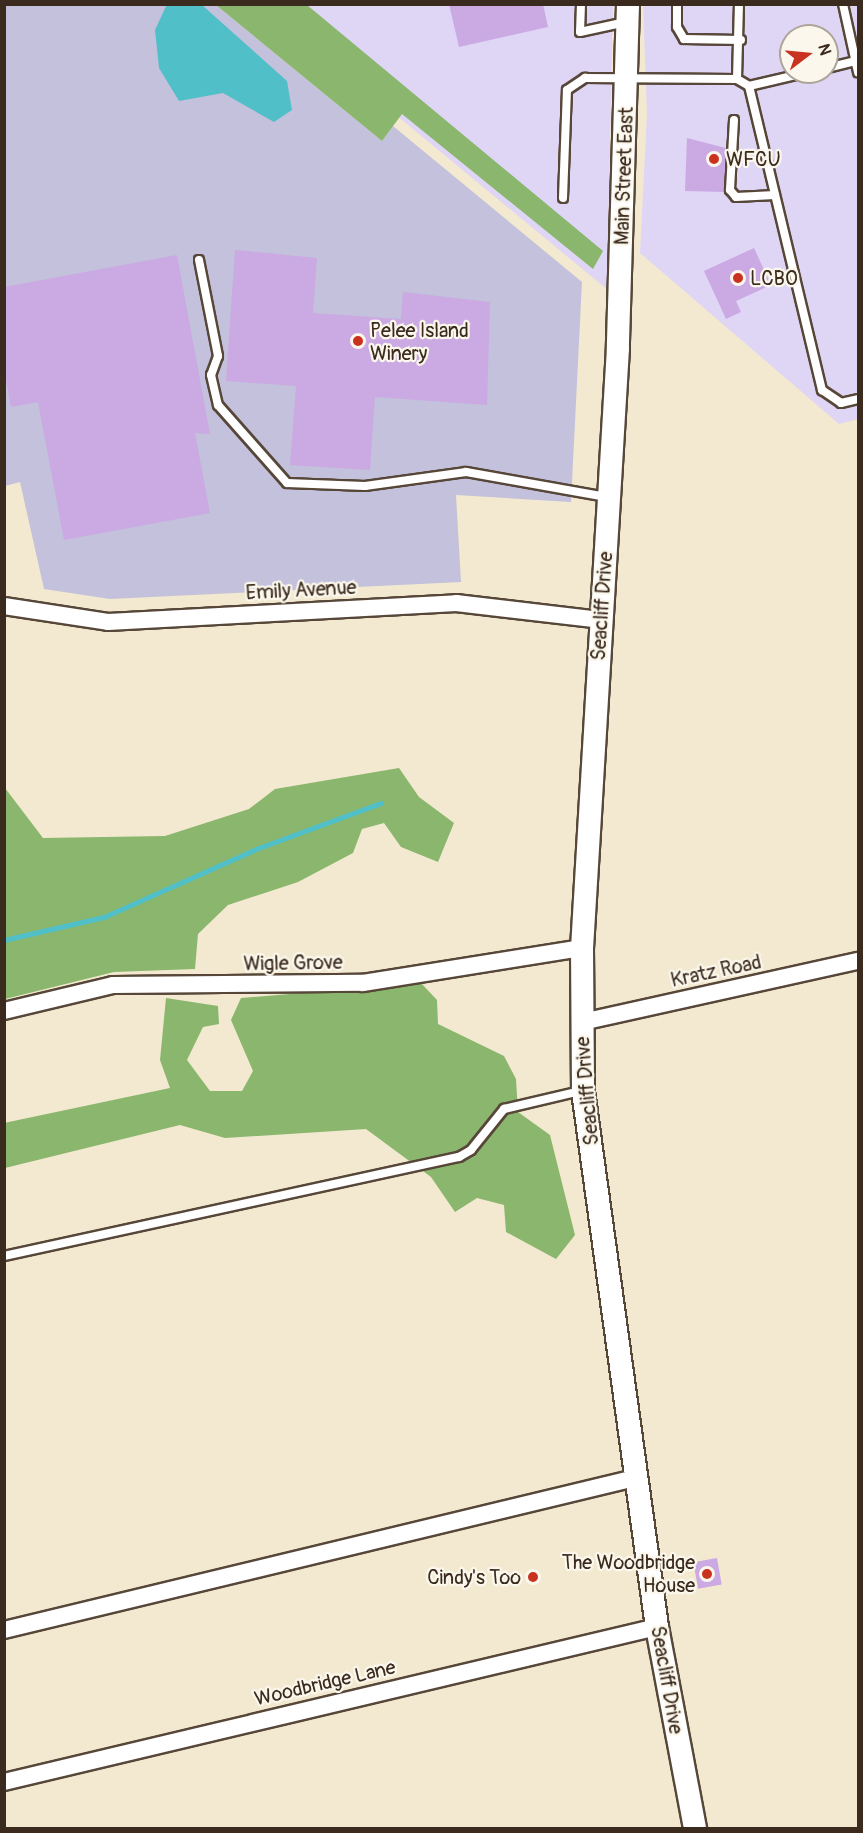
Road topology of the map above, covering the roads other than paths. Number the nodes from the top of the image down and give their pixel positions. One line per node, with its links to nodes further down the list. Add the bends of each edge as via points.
1 (581, 4): 5 (lane, via 580,32)
2 (677, 4): 6 (lane, via 677,27 684,39)
3 (740, 4): 6 (lane)
4 (843, 4): 7 (lane)
5 (628, 13): 10 (main road, Main Street East)
6 (741, 40): 11 (lane)
7 (857, 61): 8 (lane); 9 (lane)
8 (839, 65)
9 (858, 72)
10 (627, 78): 11 (lane); 16 (lane, via 585,78 567,90); 18 (main road, Main Street East)
11 (737, 79): 13 (lane)
12 (779, 79): 13 (lane)
13 (749, 86): 15 (lane)
14 (734, 120): 15 (lane, via 730,190 736,197)
15 (775, 195): 19 (lane, via 822,390 841,403)
16 (563, 198)
17 (199, 260): 20 (lane, via 218,356 211,375 218,405 287,483 365,486 466,472)
18 (618, 348): 20 (main road, Seacliff Drive)
19 (858, 399)
20 (610, 497): 22 (main road, Seacliff Drive)
21 (4, 606): 22 (street, Emily Avenue, via 108,622 456,603)
22 (600, 620): 23 (main road, Seacliff Drive)
23 (582, 948): 25 (street, Wigle Grove, via 363,983 113,986); 26 (main road, Seacliff Drive)
24 (858, 961): 26 (street, Kratz Road)
25 (4, 1011)
26 (582, 1022): 27 (main road, Seacliff Drive)
27 (583, 1090): 28 (lane, via 504,1109 459,1157); 29 (main road, Seacliff Drive)
28 (4, 1257)
29 (636, 1478): 30 (main road, Seacliff Drive); 31 (street)
30 (657, 1627): 32 (street, Woodbridge Lane); 33 (main road, Seacliff Drive)
31 (4, 1630)
32 (7, 1783)
33 (695, 1828)

